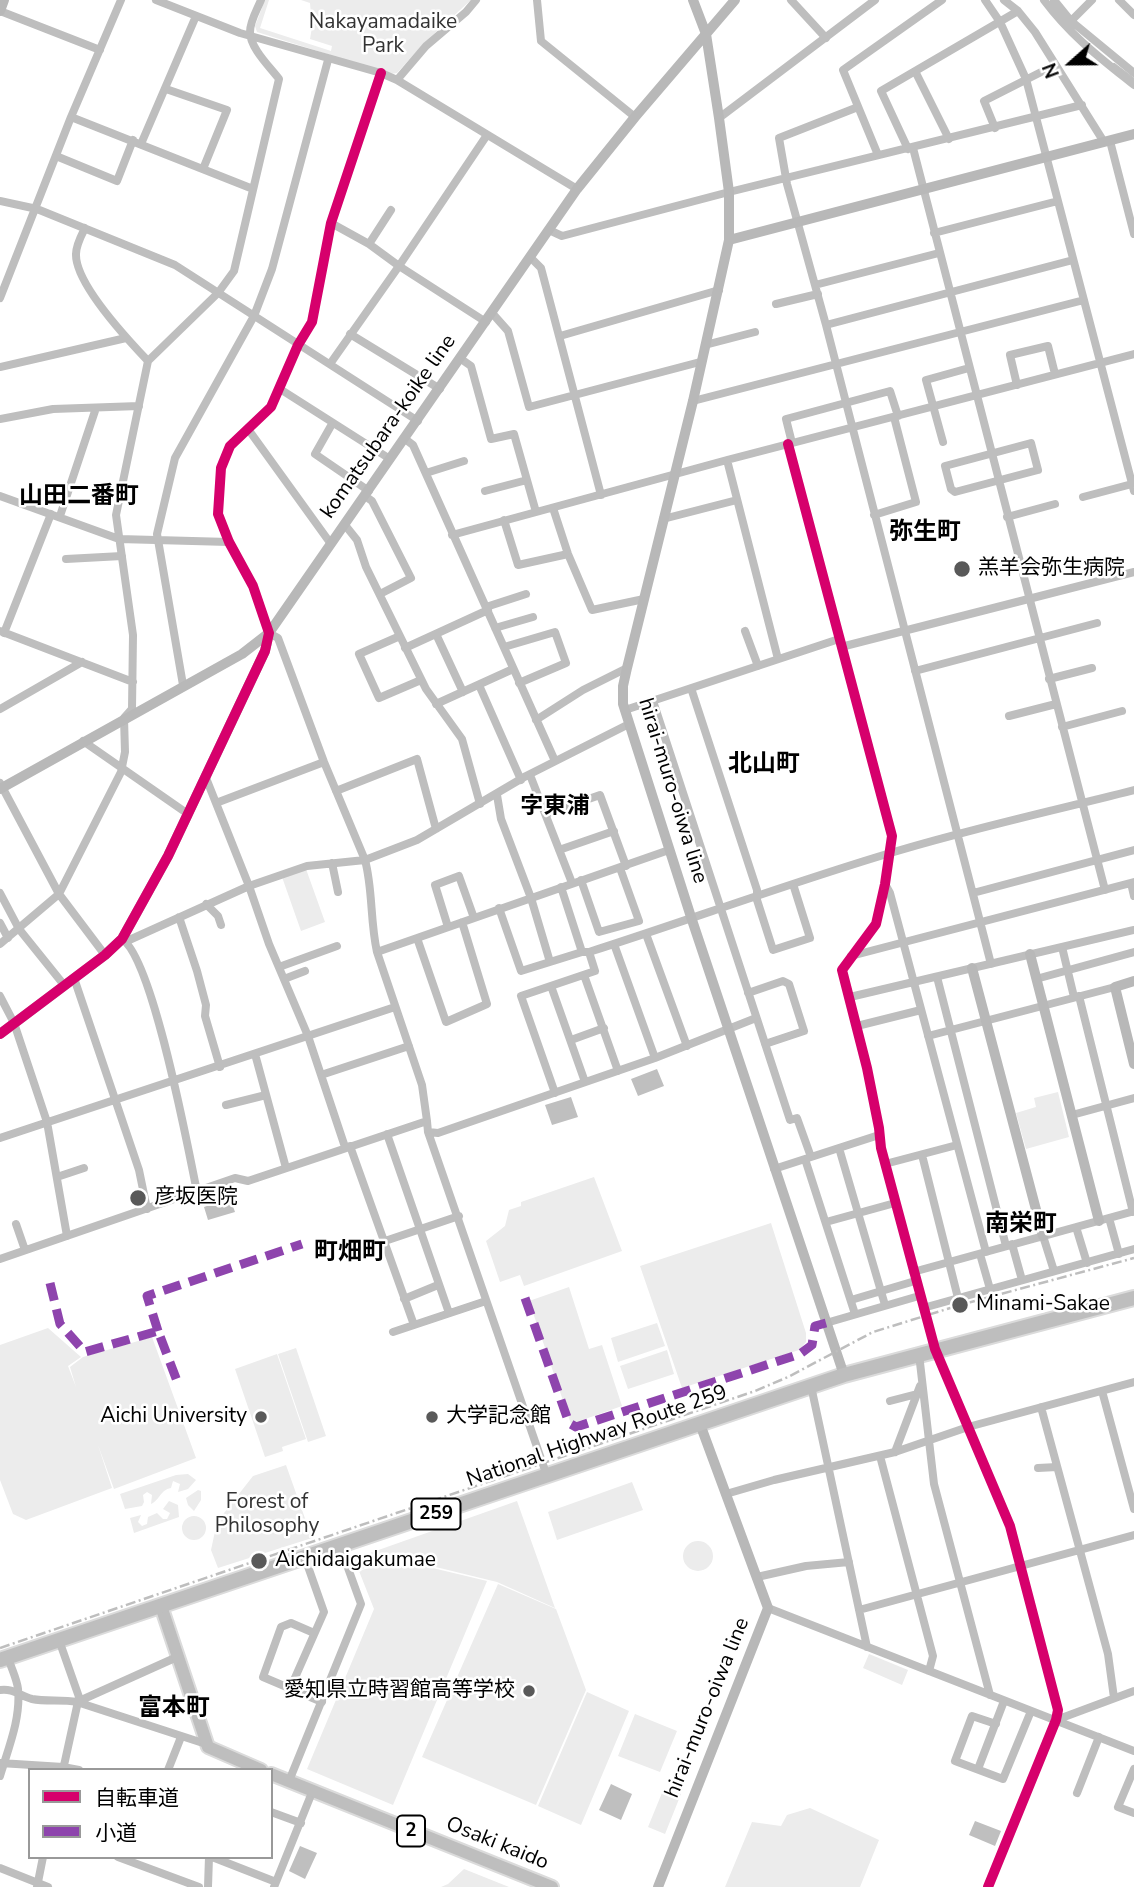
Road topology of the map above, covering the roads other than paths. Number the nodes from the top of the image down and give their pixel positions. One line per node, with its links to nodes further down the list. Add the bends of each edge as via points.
1 (4, 0): 18 (main road)
2 (120, 0): 27 (street)
3 (156, 0): 21 (street)
4 (261, 0): 25 (street)
5 (476, 0): 34 (street)
6 (537, 0): 40 (street, via 541,41)
7 (693, 0): 24 (main road, hirai-muro-oiwa line)
8 (735, 0): 24 (main road, komatsubara-koike line)
9 (791, 0): 26 (street)
10 (875, 0): 26 (street)
11 (942, 0): 38 (street, via 843,70)
12 (985, 0): 22 (street)
13 (1004, 0): 19 (street)
14 (1044, 0): 23 (street)
15 (1054, 0): 23 (street)
16 (1092, 0): 23 (street)
17 (1119, 0): 20 (street)
18 (0, 11): 27 (street)
19 (1018, 11): 22 (street); 29 (street)
20 (1134, 15)
21 (196, 16): 25 (street); 36 (street)
22 (1000, 22): 30 (street); 33 (street)
23 (1068, 24): 32 (street); 35 (street, via 1083,45)
24 (706, 34): 40 (main road, komatsubara-koike line); 42 (main road, hirai-muro-oiwa line)
25 (250, 35): 28 (street); 55 (street, via 279,79)
26 (826, 38): 42 (street)
27 (100, 50): 39 (street)
28 (328, 60): 31 (street); 82 (street, via 272,269)
29 (1055, 65): 33 (street); 37 (street)
30 (915, 71): 46 (street); 49 (street, via 881,90)
31 (381, 73): 34 (street); 64 (street)
32 (1134, 73)
33 (1026, 79): 41 (street); 43 (street, via 984,101)
34 (397, 80): 45 (street)
35 (1134, 85)
36 (166, 89): 47 (street); 53 (street, via 227,110)
37 (1082, 105): 41 (street); 48 (street)
38 (858, 107): 50 (street); 54 (street, via 779,138)
39 (71, 117): 47 (street); 51 (street)
40 (635, 117): 56 (main road, komatsubara-koike line)
41 (1037, 117): 43 (street); 52 (street)
42 (719, 118): 58 (main road, hirai-muro-oiwa line)
43 (995, 128): 46 (street)
44 (1134, 134): 48 (main road)
45 (486, 135): 56 (street); 74 (street)
46 (949, 139): 49 (street)
47 (137, 142): 51 (street, via 117,181); 53 (street)
48 (1107, 142): 52 (main road); 68 (street)
49 (911, 148): 50 (street); 57 (street)
50 (878, 155): 54 (street)
51 (56, 156): 61 (street)
52 (1047, 158): 57 (main road); 60 (street)
53 (203, 169): 55 (street)
54 (787, 178): 58 (street); 63 (street)
55 (253, 189): 77 (street, via 234,271)
56 (577, 190): 66 (main road, komatsubara-koike line)
57 (922, 190): 63 (main road); 67 (street)
58 (729, 192): 66 (street, via 562,236); 69 (main road, hirai-muro-oiwa line)
59 (0, 201): 61 (street)
60 (1058, 201): 67 (street); 73 (street)
61 (37, 209): 65 (street); 79 (street)
62 (391, 210): 70 (street)
63 (798, 222): 69 (main road); 75 (street)
64 (331, 223): 70 (street); 90 (street, via 312,322)
65 (85, 228): 77 (street, via 176,265); 89 (street, via 77,248 79,269)
66 (549, 230): 72 (main road, komatsubara-koike line)
67 (934, 233): 71 (street)
68 (1134, 234)
69 (729, 240): 76 (main road, hirai-muro-oiwa line)
70 (369, 244): 74 (street)
71 (939, 253): 75 (street); 78 (street)
72 (531, 258): 83 (main road, komatsubara-koike line); 88 (street, via 541,268)
73 (1073, 260): 78 (street); 80 (street)
74 (399, 266): 83 (street); 87 (street)
75 (816, 289): 81 (street); 84 (street)
76 (719, 290): 88 (street); 91 (main road, hirai-muro-oiwa line)
77 (218, 293): 82 (street); 94 (street)
78 (949, 293): 84 (street); 86 (street)
79 (0, 298)
80 (1084, 300): 86 (street); 96 (street)
81 (776, 304)
82 (254, 316): 90 (street); 147 (street, via 175,458)
83 (489, 318): 93 (main road, komatsubara-koike line); 105 (street, via 508,331 529,407)
84 (826, 325): 98 (street)
85 (755, 332): 91 (street)
86 (959, 333): 98 (street); 100 (street)
87 (351, 334): 97 (street); 104 (street)
88 (560, 336): 105 (street)
89 (126, 338): 94 (street); 99 (street)
90 (298, 345): 97 (street); 103 (street)
91 (705, 345): 95 (main road, hirai-muro-oiwa line)
92 (1134, 354): 96 (street)
93 (461, 359): 104 (main road, komatsubara-koike line); 127 (street, via 471,366 491,439 514,434)
94 (148, 361): 109 (street)
95 (700, 362): 105 (street); 107 (main road, hirai-muro-oiwa line)
96 (1101, 362): 101 (street); 129 (street)
97 (330, 364): 114 (street)
98 (836, 365): 107 (street); 108 (street)
99 (0, 367)
100 (969, 368): 106 (street); 110 (street, via 926,380)
101 (1055, 374): 102 (street); 102 (street, via 1048,346 1010,355)
102 (1017, 385): 106 (street)
103 (280, 389): 115 (street); 117 (street, via 271,407)
104 (440, 389): 114 (main road, komatsubara-koike line)
105 (576, 395): 132 (street)
106 (976, 396): 110 (street); 121 (street)
107 (693, 401): 126 (main road, hirai-muro-oiwa line)
108 (845, 404): 112 (street, via 890,391); 116 (street); 120 (street, via 786,419)
109 (139, 406): 111 (street); 146 (street, via 116,515)
110 (933, 407): 112 (street); 119 (street)
111 (96, 408): 113 (street, via 53,409); 139 (street)
112 (896, 416): 116 (street); 140 (street, via 916,502)
113 (0, 419)
114 (418, 421): 118 (main road, komatsubara-koike line)
115 (332, 424): 122 (street); 131 (street, via 315,454)
116 (852, 428): 120 (street); 140 (street)
117 (248, 429): 148 (street, via 230,446 221,468 218,514); 149 (street)
118 (405, 439): 122 (main road, komatsubara-koike line); 125 (street, via 413,445)
119 (943, 442)
120 (790, 444): 123 (street); 169 (street)
121 (990, 453): 128 (street); 128 (street, via 1031,443 1038,470); 128 (street, via 945,466 951,489)
122 (390, 459): 131 (main road, komatsubara-koike line)
123 (727, 460): 126 (street); 135 (street)
124 (464, 461): 125 (street)
125 (426, 472): 145 (street)
126 (674, 474): 132 (street); 142 (main road, hirai-muro-oiwa line)
127 (527, 480): 130 (street); 138 (street)
128 (998, 481): 141 (street)
129 (1133, 487): 134 (street)
130 (485, 491)
131 (367, 493): 144 (main road, komatsubara-koike line); 154 (street, via 411,578)
132 (601, 495): 137 (street)
133 (0, 496): 139 (street)
134 (1083, 497)
135 (737, 500): 142 (street); 172 (street)
136 (1055, 504): 141 (street)
137 (553, 508): 138 (street); 150 (street)
138 (536, 512): 143 (street)
139 (56, 515): 146 (street); 163 (street)
140 (874, 515): 164 (street)
141 (1007, 517): 157 (street)
142 (663, 519): 156 (main road, hirai-muro-oiwa line)
143 (504, 520): 145 (street); 150 (street, via 518,565)
144 (345, 525): 149 (main road, komatsubara-koike line); 154 (street, via 357,540)
145 (452, 535): 158 (street)
146 (119, 539): 147 (street); 151 (street)
147 (158, 541): 148 (street); 183 (street)
148 (229, 542): 165 (street, via 253,586)
149 (331, 544): 165 (main road, komatsubara-koike line)
150 (568, 554): 156 (street, via 592,610)
151 (122, 556): 152 (street); 181 (street, via 133,635)
152 (66, 559)
153 (1134, 572): 157 (street)
154 (380, 594): 167 (street)
155 (526, 594): 158 (street)
156 (644, 599): 175 (main road, hirai-muro-oiwa line)
157 (1028, 600): 164 (street); 168 (street)
158 (487, 608): 161 (street); 166 (street)
159 (533, 617): 161 (street)
160 (1097, 623): 168 (street)
161 (495, 628): 170 (street)
162 (746, 631): 174 (street)
163 (2, 632): 173 (street)
164 (905, 632): 169 (street); 178 (street)
165 (269, 633): 183 (main road, komatsubara-koike line, via 242,654); 200 (street, via 278,638); 203 (main road, via 265,652)
166 (436, 634): 171 (street); 186 (street)
167 (400, 636): 171 (street); 180 (street, via 359,654 379,698)
168 (1039, 639): 178 (street); 179 (street)
169 (840, 643): 172 (street); 220 (street, via 892,836)
170 (503, 647): 177 (street); 182 (street, via 555,632 566,663)
171 (405, 648): 180 (street)
172 (778, 659): 174 (street)
173 (82, 662): 181 (street); 190 (street)
174 (758, 666): 185 (street)
175 (627, 668): 191 (main road, hirai-muro-oiwa line); 195 (street)
176 (1091, 668): 179 (street)
177 (513, 669): 182 (street); 184 (street)
178 (915, 671): 216 (street)
179 (1049, 679): 189 (street)
180 (421, 680): 188 (street)
181 (133, 682): 194 (street, via 132,709)
182 (519, 683): 195 (street)
183 (183, 685): 194 (main road, komatsubara-koike line)
184 (479, 685): 186 (street); 204 (street)
185 (691, 688): 187 (street); 236 (street)
186 (463, 692): 188 (street)
187 (653, 701): 191 (street); 241 (street)
188 (436, 704): 211 (street, via 462,739)
189 (1056, 704): 193 (street); 197 (street)
190 (0, 709)
191 (625, 710): 196 (main road, hirai-muro-oiwa line)
192 (1122, 711): 197 (street)
193 (1009, 716)
194 (124, 718): 198 (main road, komatsubara-koike line); 201 (street)
195 (536, 720): 199 (street)
196 (629, 723): 199 (street); 218 (main road, hirai-muro-oiwa line)
197 (1062, 727): 210 (street)
198 (83, 741): 201 (street); 205 (main road, komatsubara-koike line)
199 (555, 761): 202 (street)
200 (324, 762): 207 (street); 209 (street)
201 (122, 768): 212 (street); 235 (street)
202 (530, 775): 204 (street); 213 (street)
203 (205, 778): 209 (street); 212 (main road)
204 (521, 780): 208 (street)
205 (1, 787): 235 (street)
206 (1134, 790): 210 (street)
207 (336, 791): 214 (street, via 417,759); 221 (street)
208 (497, 795): 211 (street); 238 (street, via 501,819)
209 (216, 803): 229 (street)
210 (1082, 803): 216 (street); 222 (street)
211 (480, 804): 214 (street)
212 (188, 814): 255 (main road)
213 (546, 814): 215 (street, via 600,795); 217 (street)
214 (436, 829): 221 (street)
215 (614, 831): 217 (street); 224 (street)
216 (958, 835): 220 (street); 234 (street)
217 (559, 850): 225 (street)
218 (669, 850): 224 (street); 243 (main road, hirai-muro-oiwa line)
219 (1134, 850): 222 (street)
220 (890, 853): 227 (street); 228 (street)
221 (365, 860): 223 (street); 261 (street)
222 (1097, 860): 231 (street); 234 (street)
223 (331, 863): 229 (street, via 307,866); 232 (street)
224 (623, 867): 225 (street); 225 (street, via 639,920 599,932)
225 (576, 882): 230 (street)
226 (1133, 883): 231 (street); 237 (street)
227 (793, 884): 236 (street); 236 (street, via 810,938 773,950)
228 (885, 884): 256 (street); 266 (street, via 876,924)
229 (249, 886): 239 (street); 269 (street)
230 (561, 887): 238 (street); 262 (street)
231 (1105, 890): 246 (street)
232 (338, 892)
233 (0, 893): 250 (street)
234 (973, 893): 246 (street)
235 (59, 894): 250 (street); 265 (street)
236 (757, 895): 241 (street)
237 (1134, 896)
238 (531, 898): 240 (street); 267 (street)
239 (206, 904): 242 (street); 248 (street)
240 (499, 908): 244 (street); 267 (street, via 522,971)
241 (719, 908): 243 (street); 283 (street)
242 (179, 917): 255 (street); 307 (street)
243 (691, 917): 252 (street); 295 (main road, hirai-muro-oiwa line)
244 (474, 918): 245 (street); 249 (street, via 459,876 435,885)
245 (462, 922): 249 (street); 254 (street, via 487,1004 446,1022)
246 (980, 922): 256 (street); 268 (street)
247 (0, 923): 253 (street)
248 (221, 925)
249 (448, 927): 254 (street)
250 (19, 929): 253 (street); 280 (street)
251 (1134, 930): 260 (street)
252 (646, 934): 258 (street); 303 (street)
253 (8, 938): 257 (street)
254 (417, 938): 261 (street)
255 (125, 940): 265 (main road); 310 (street, via 141,966)
256 (903, 942): 266 (street); 279 (street)
257 (0, 944)
258 (614, 944): 262 (street); 305 (street)
259 (337, 946): 269 (street)
260 (1062, 947): 264 (street); 271 (street)
261 (377, 952): 288 (street)
262 (585, 952): 267 (street); 273 (street, via 596,971)
263 (1134, 952): 271 (street)
264 (1030, 954): 268 (street); 277 (main road)
265 (104, 955): 275 (main road)
266 (851, 956): 285 (street, via 842,970)
267 (550, 962)
268 (990, 964): 270 (street)
269 (279, 967): 276 (street)
270 (972, 968): 274 (street); 291 (main road)
271 (1068, 970): 277 (street); 286 (street)
272 (305, 971): 276 (street)
273 (584, 975): 281 (street); 294 (street)
274 (936, 977): 279 (street); 296 (street)
275 (74, 978): 280 (main road); 315 (street)
276 (284, 979): 299 (street)
277 (1036, 979): 287 (main road)
278 (1134, 981): 282 (main road)
279 (914, 982): 285 (street); 289 (street)
280 (64, 985): 292 (main road)
281 (551, 986): 300 (street); 312 (street, via 521,996)
282 (1115, 987): 286 (street); 306 (main road)
283 (748, 993): 290 (street); 301 (street, via 783,981 789,984 804,1031)
284 (0, 996): 292 (street)
285 (850, 997): 293 (street)
286 (1077, 997): 287 (street); 317 (street)
287 (1043, 1005): 291 (street); 318 (main road)
288 (395, 1007): 299 (street); 302 (street)
289 (921, 1010): 293 (street); 298 (street)
290 (756, 1018): 295 (street); 301 (street)
291 (986, 1020): 296 (street); 347 (main road)
292 (15, 1023): 297 (main road); 320 (street)
293 (857, 1026): 323 (street)
294 (604, 1028): 300 (street); 308 (street)
295 (729, 1028): 303 (street); 333 (main road, hirai-muro-oiwa line)
296 (950, 1030): 298 (street); 349 (street)
297 (0, 1034)
298 (928, 1036): 325 (street)
299 (308, 1037): 304 (street); 309 (street)
300 (571, 1040): 311 (street)
301 (765, 1044): 329 (street, via 790,1119 797,1118)
302 (409, 1045): 309 (street); 319 (street)
303 (687, 1046): 305 (street)
304 (255, 1055): 307 (street); 313 (street)
305 (655, 1058): 308 (street)
306 (1134, 1064)
307 (219, 1067): 310 (street)
308 (618, 1071): 311 (street)
309 (321, 1075): 326 (street)
310 (174, 1081): 315 (street); 335 (street)
311 (584, 1082): 312 (street)
312 (555, 1093): 321 (street, via 438,1133)
313 (266, 1095): 316 (street); 332 (street)
314 (1134, 1098): 317 (street)
315 (116, 1100): 320 (street); 337 (street)
316 (226, 1105)
317 (1106, 1105): 318 (street); 338 (street)
318 (1072, 1115): 341 (main road)
319 (427, 1121): 321 (street); 322 (street)
320 (47, 1122): 324 (street); 334 (street)
321 (428, 1132): 340 (street)
322 (387, 1134): 326 (street); 345 (street)
323 (879, 1135): 327 (street); 330 (street)
324 (0, 1138)
325 (957, 1145): 328 (street); 352 (street)
326 (347, 1147): 332 (street); 348 (street)
327 (839, 1148): 329 (street); 339 (street)
328 (922, 1155): 330 (street); 355 (street)
329 (808, 1158): 333 (street); 342 (street)
330 (885, 1164): 336 (street)
331 (84, 1168): 334 (street)
332 (286, 1168): 335 (street, via 248,1181 235,1178)
333 (774, 1168): 373 (main road, hirai-muro-oiwa line)
334 (57, 1177): 346 (street)
335 (197, 1192): 337 (street)
336 (895, 1203): 339 (street); 358 (street)
337 (147, 1209): 346 (street)
338 (1134, 1211): 341 (street)
339 (859, 1213): 342 (street); 362 (street)
340 (459, 1216): 345 (street); 368 (street)
341 (1104, 1219): 344 (street); 353 (street)
342 (826, 1222): 367 (street)
343 (16, 1224): 351 (street)
344 (1076, 1227): 347 (street); 356 (street)
345 (419, 1228): 348 (street); 360 (street)
346 (67, 1236): 351 (street)
347 (1043, 1236): 349 (street); 357 (street)
348 (385, 1241): 364 (street)
349 (1009, 1245): 352 (street); 359 (street)
350 (1134, 1249): 353 (street)
351 (25, 1250): 354 (street)
352 (983, 1253): 355 (street); 361 (street)
353 (1119, 1254): 356 (street)
354 (0, 1259)
355 (948, 1262): 358 (street); 365 (street)
356 (1087, 1262): 357 (street)
357 (1054, 1271): 359 (street)
358 (914, 1276): 362 (street); 363 (street)
359 (1022, 1280): 361 (street)
360 (439, 1285): 364 (street); 371 (street)
361 (990, 1289): 365 (street)
362 (881, 1291): 367 (street); 369 (street)
363 (919, 1296): 369 (street); 370 (street)
364 (404, 1298): 374 (street)
365 (958, 1298): 370 (street)
366 (1134, 1298): 376 (highway, National Highway Route 259 / 259)
367 (851, 1300): 372 (street)
368 (485, 1301): 371 (street); 394 (street)
369 (885, 1305): 372 (street)
370 (923, 1308): 376 (street)
371 (449, 1313): 374 (street)
372 (855, 1314): 373 (street)
373 (826, 1323): 378 (main road, hirai-muro-oiwa line)
374 (414, 1325): 375 (street)
375 (393, 1332)
376 (935, 1349): 377 (highway, National Highway Route 259 / 259); 387 (street)
377 (919, 1354): 378 (highway, National Highway Route 259 / 259); 379 (street)
378 (844, 1375): 381 (highway, National Highway Route 259 / 259)
379 (922, 1382): 383 (street); 388 (street)
380 (1134, 1382): 382 (street)
381 (811, 1386): 386 (highway, National Highway Route 259 / 259); 392 (street)
382 (1102, 1391): 385 (street); 396 (street)
383 (917, 1394): 384 (street); 389 (street)
384 (890, 1401)
385 (1041, 1407): 387 (street); 391 (street)
386 (700, 1424): 394 (highway, National Highway Route 259 / 259); 395 (main road, hirai-muro-oiwa line)
387 (968, 1427): 388 (street); 402 (street, via 1010,1526)
388 (929, 1441): 389 (street); 404 (street, via 934,1484)
389 (895, 1452): 390 (street)
390 (880, 1456): 392 (street); 405 (street)
391 (1057, 1466): 393 (street); 399 (street)
392 (830, 1467): 395 (street); 401 (street)
393 (1038, 1468)
394 (547, 1476): 398 (highway, National Highway Route 259 / 259)
395 (726, 1494): 403 (main road, hirai-muro-oiwa line)
396 (1134, 1509)
397 (1134, 1535): 399 (street)
398 (340, 1546): 400 (highway, National Highway Route 259 / 259); 423 (street, via 361,1604)
399 (1080, 1549): 402 (street); 420 (street, via 1108,1654)
400 (305, 1558): 406 (highway, National Highway Route 259 / 259); 409 (street, via 324,1612)
401 (849, 1562): 403 (street); 408 (street)
402 (1020, 1566): 404 (street); 425 (street, via 1058,1710)
403 (757, 1577): 407 (main road, hirai-muro-oiwa line)
404 (961, 1582): 405 (street); 419 (street)
405 (917, 1594): 408 (street); 414 (street, via 933,1656)
406 (161, 1606): 410 (highway, National Highway Route 259 / 259); 412 (main road)
407 (768, 1608): 411 (street); 456 (main road, hirai-muro-oiwa line)
408 (859, 1610): 411 (street)
409 (314, 1633): 415 (street); 415 (street, via 291,1623 281,1627 263,1677)
410 (59, 1640): 413 (highway, National Highway Route 259 / 259); 422 (street)
411 (867, 1647): 414 (street)
412 (177, 1657): 422 (street); 429 (main road)
413 (4, 1659): 418 (street)
414 (929, 1671): 419 (street)
415 (290, 1689): 423 (street)
416 (0, 1690): 418 (street)
417 (1134, 1691): 420 (street)
418 (18, 1692): 422 (street, via 32,1699); 431 (street, via 16,1723)
419 (990, 1695): 421 (street)
420 (1114, 1698): 425 (street)
421 (1004, 1701): 424 (street); 426 (street)
422 (77, 1702): 427 (street); 433 (street)
423 (322, 1702): 439 (street)
424 (1031, 1711): 425 (street); 435 (street, via 1003,1779)
425 (1056, 1720): 428 (street); 457 (street)
426 (996, 1724): 435 (street); 435 (street, via 972,1716 955,1760)
427 (181, 1737): 429 (street); 434 (street)
428 (1099, 1737): 430 (street); 441 (street)
429 (206, 1744): 432 (main road)
430 (1134, 1751)
431 (2, 1763): 433 (street); 438 (street)
432 (244, 1766)
433 (63, 1768)
434 (169, 1768)
435 (978, 1769)
436 (1134, 1769): 443 (street, via 1118,1807)
437 (273, 1775): 439 (main road, Osaki kaido / 2)
438 (0, 1776)
439 (289, 1781): 440 (main road, Osaki kaido / 2)
440 (313, 1790): 444 (street); 455 (main road, Osaki kaido / 2)
441 (1077, 1793)
442 (273, 1813): 444 (street)
443 (1134, 1813)
444 (301, 1823): 450 (street)
445 (43, 1859): 451 (street)
446 (123, 1859): 453 (street)
447 (211, 1859): 454 (street)
448 (216, 1859): 450 (street)
449 (0, 1868): 451 (street)
450 (275, 1884)
451 (37, 1885): 452 (street)
452 (48, 1887)
453 (199, 1887)
454 (208, 1887)
455 (552, 1887)
456 (658, 1887)
457 (988, 1887)

